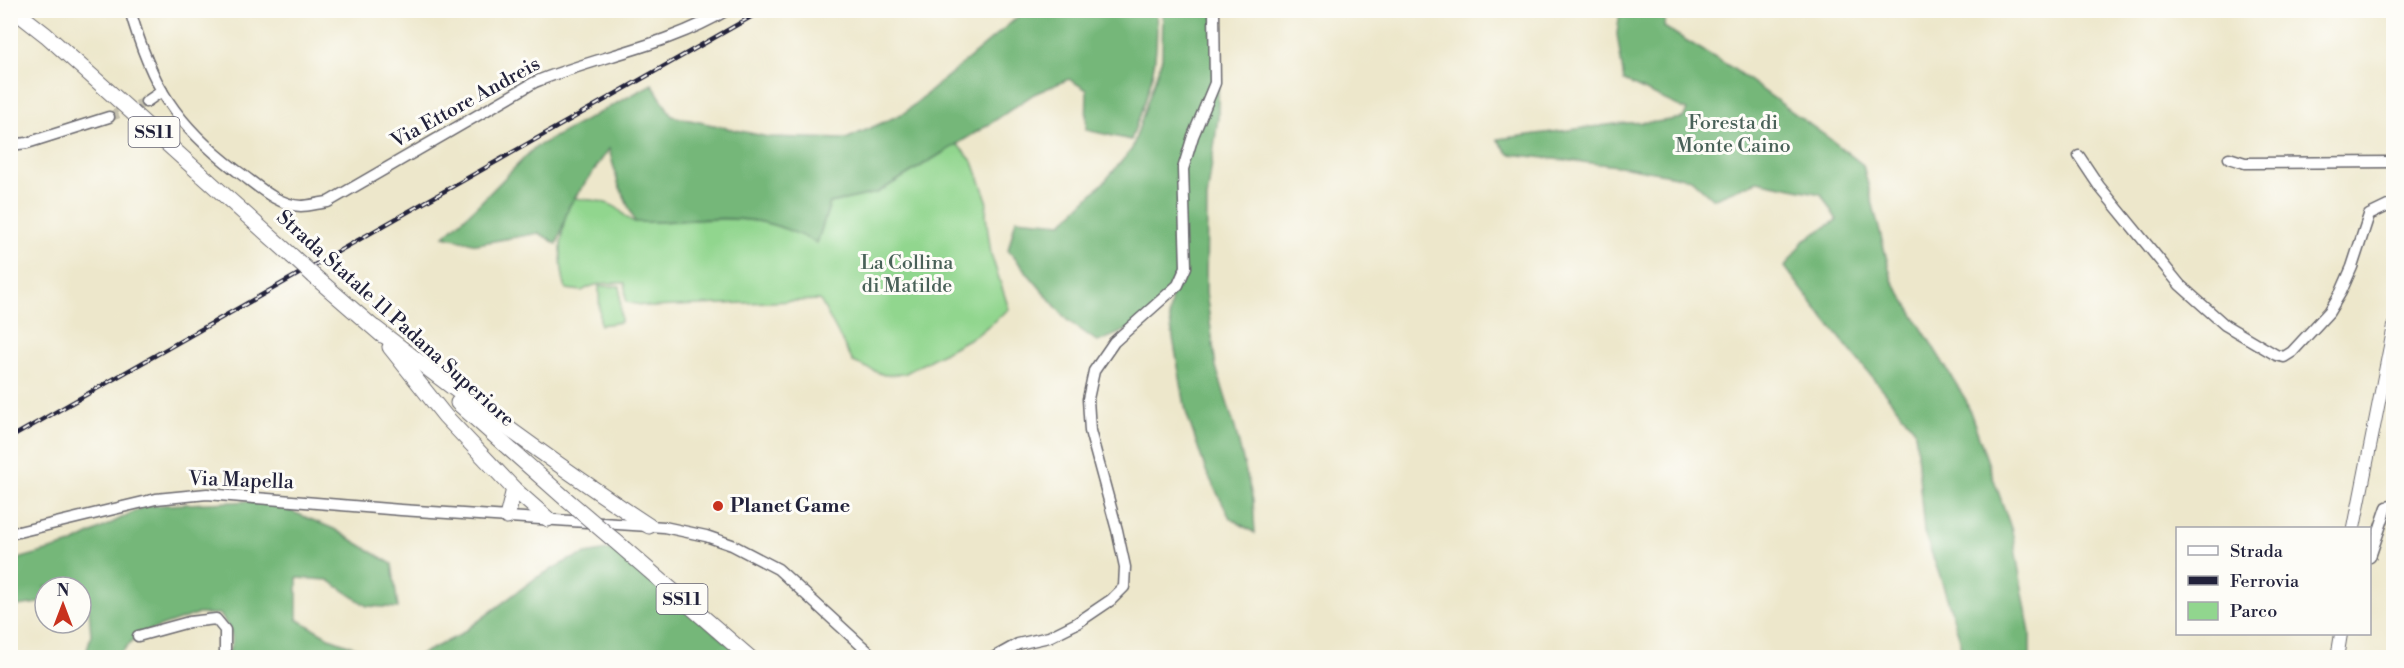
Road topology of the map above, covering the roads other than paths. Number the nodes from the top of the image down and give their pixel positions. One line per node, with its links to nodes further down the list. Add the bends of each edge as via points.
1 (14, 10): 14 (highway, Strada Statale 11 Padana Superiore / SS11, bridge)
2 (130, 10): 5 (street)
3 (727, 10): 5 (street, Via Ettore Andreis, via 688,32 535,82 328,202 300,206 270,195 206,148)
4 (1214, 10): 31 (street, via 1215,82 1183,169 1186,267 1178,285 1114,342 1094,371 1088,399 1090,431 1117,530 1125,587 1077,623)
5 (162, 91): 6 (street)
6 (146, 102)
7 (109, 117): 8 (street)
8 (10, 145)
9 (2079, 156): 12 (street, via 2180,285 2225,325 2284,357 2329,312 2341,292 2369,215)
10 (2229, 158): 11 (street, via 2245,163)
11 (2394, 162)
12 (2394, 203)
13 (2394, 326): 21 (main road)
14 (375, 328): 16 (highway, via 444,416); 20 (highway, via 478,407); 29 (highway, Strada Statale 11 Padana Superiore / SS11, bridge)
15 (2394, 364): 22 (main road)
16 (514, 489): 18 (highway); 19 (highway)
17 (2394, 505): 24 (street, via 2387,507)
18 (507, 517): 19 (street, Via Mapella); 23 (street, Via Mapella, via 207,494 156,499)
19 (548, 519): 20 (street, Via Mapella)
20 (649, 525): 30 (street, Via Mapella, via 706,536 778,569)
21 (2354, 527)
22 (2362, 527)
23 (10, 534)
24 (2371, 554)
25 (2333, 635): 32 (main road)
26 (2341, 635): 33 (main road)
27 (138, 636): 28 (street, via 196,620 216,619 227,640)
28 (222, 657)
29 (750, 657)
30 (875, 657)
31 (993, 657)
32 (2329, 657)
33 (2337, 657)

